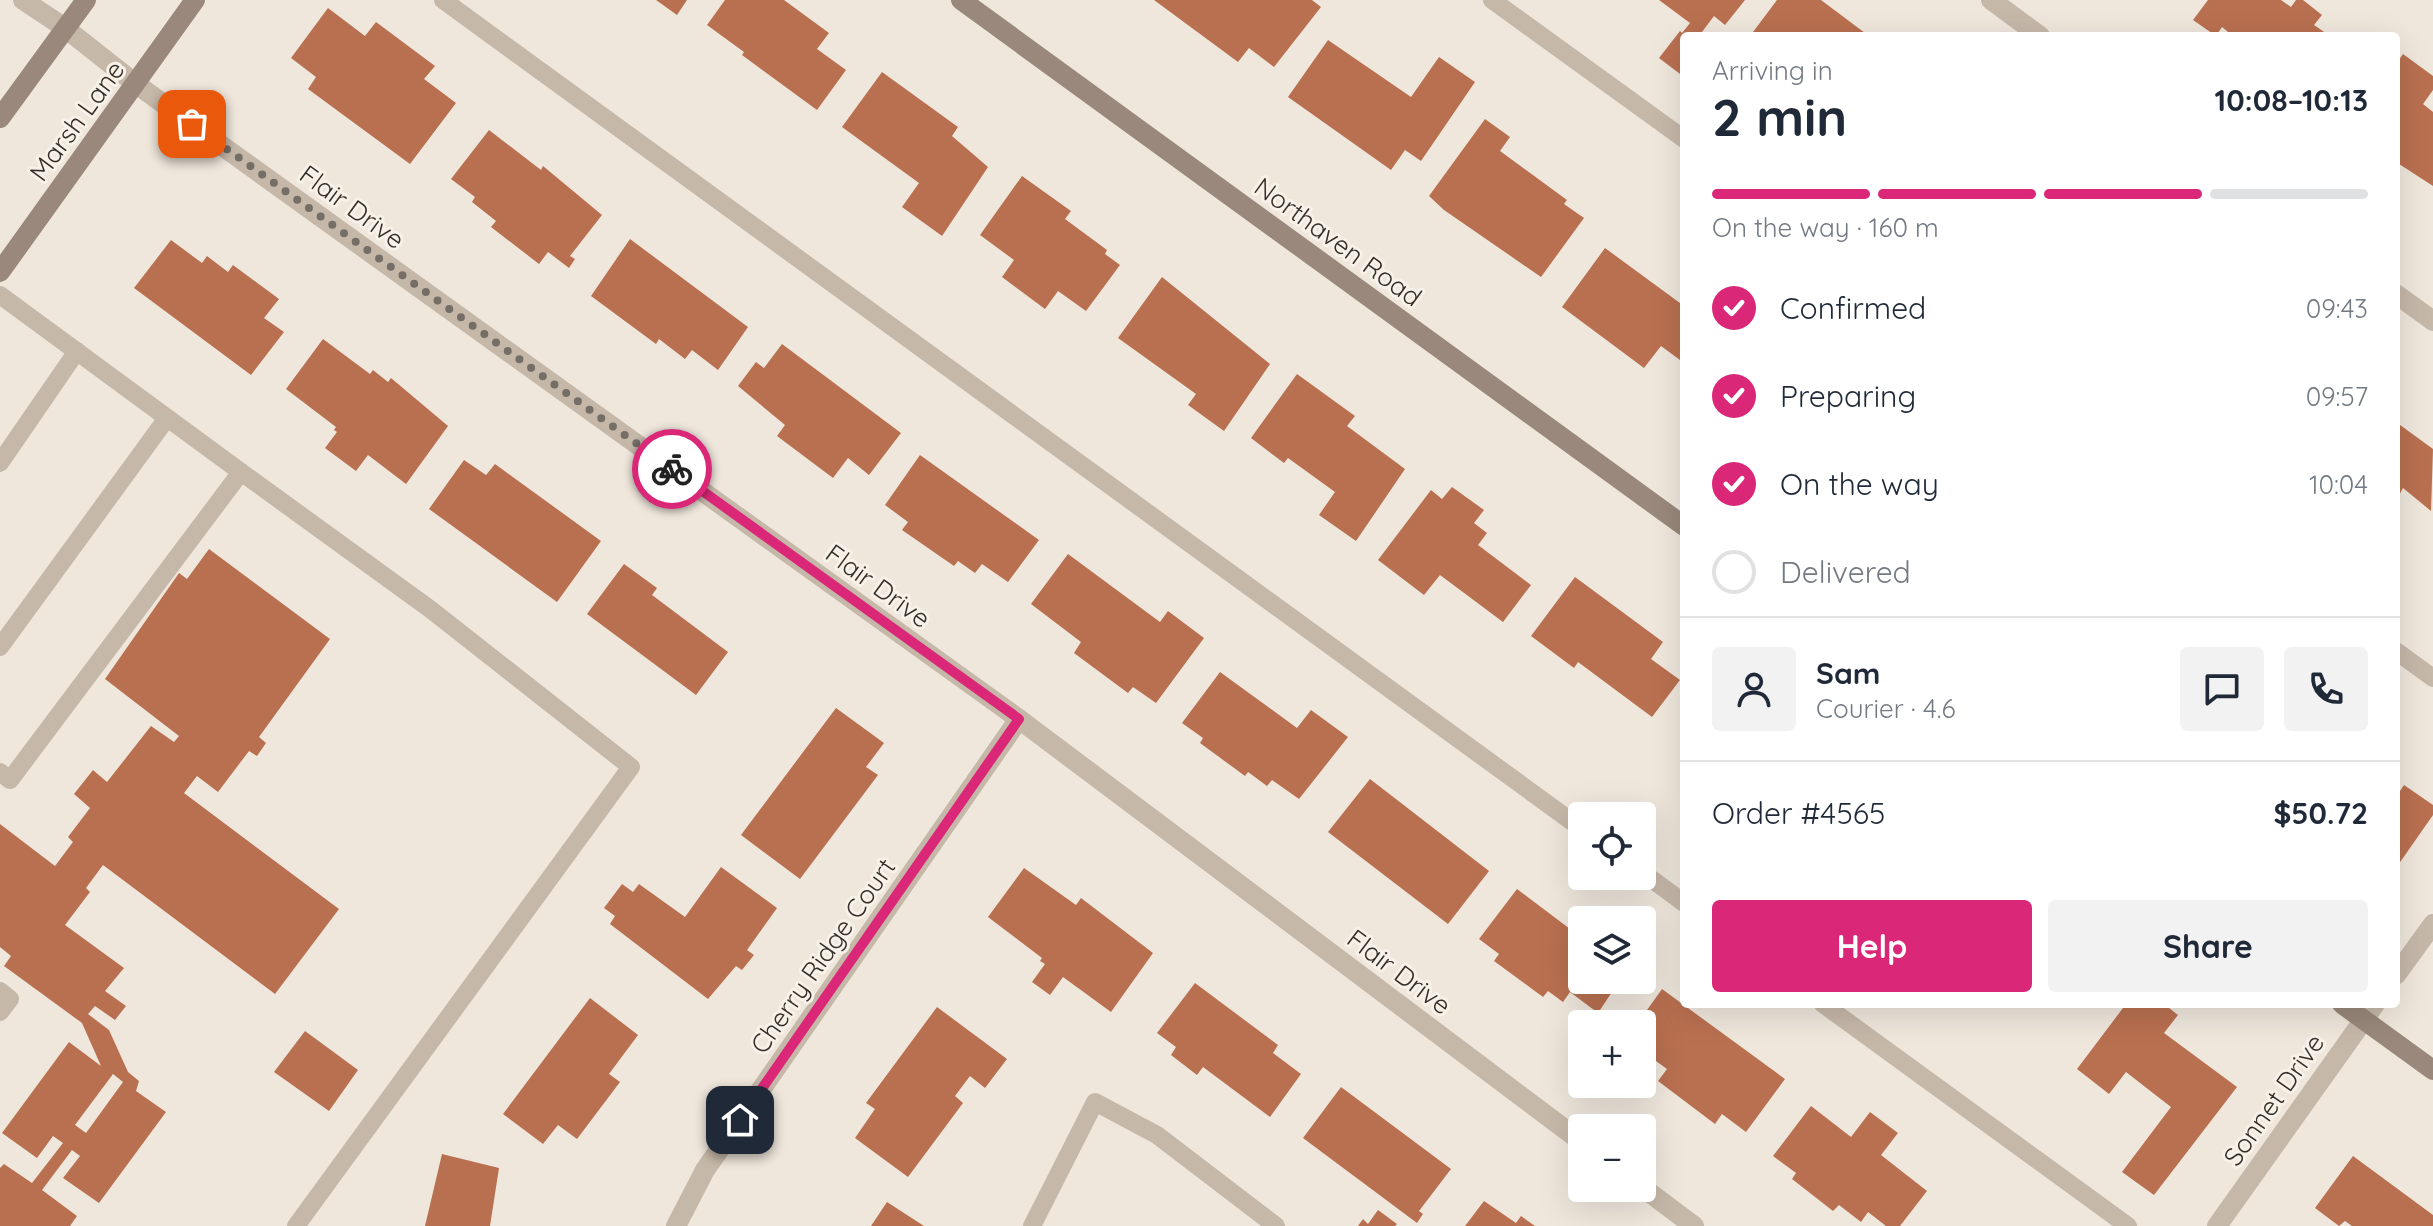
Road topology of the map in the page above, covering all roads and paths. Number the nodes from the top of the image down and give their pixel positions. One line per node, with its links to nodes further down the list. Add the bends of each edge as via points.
1 (23, 0): 8 (street, Flair Drive)
2 (86, 0): 8 (street)
3 (195, 0): 10 (street, Marsh Lane)
4 (443, 0): 27 (lane)
5 (961, 0): 21 (street, Northaven Road)
6 (1492, 0): 12 (lane)
7 (1991, 0): 9 (street)
8 (65, 28): 10 (street, Flair Drive); 11 (street)
9 (2035, 32)
10 (136, 84): 13 (street, Marsh Lane); 25 (street, Flair Drive)
11 (0, 118)
12 (1680, 136)
13 (0, 272)
14 (0, 295): 17 (lane)
15 (2400, 297): 16 (street)
16 (2433, 321)
17 (77, 351): 18 (lane); 19 (lane)
18 (167, 418): 20 (lane); 22 (lane)
19 (0, 463)
20 (241, 472): 26 (lane, via 10,780); 39 (lane, via 430,609 631,767)
21 (1680, 523)
22 (0, 647)
23 (2400, 654): 24 (lane)
24 (2433, 678)
25 (1019, 719): 37 (street, Flair Drive); 40 (street, Cherry Ridge Court, via 705,1170)
26 (0, 772)
27 (1568, 819)
28 (1656, 882): 29 (lane)
29 (1680, 900)
30 (2433, 924): 31 (street)
31 (2400, 969)
32 (0, 991): 34 (lane, via 10,999)
33 (1828, 1008): 44 (lane)
34 (0, 1012)
35 (2369, 1012): 36 (street); 45 (street, Sonnet Drive)
36 (2433, 1070)
37 (1568, 1131)
38 (1656, 1198): 43 (street)
39 (296, 1226)
40 (676, 1226)
41 (1032, 1226): 42 (lane, via 1095,1102 1157,1135)
42 (1276, 1226)
43 (1694, 1226)
44 (2128, 1226)
45 (2217, 1226)

